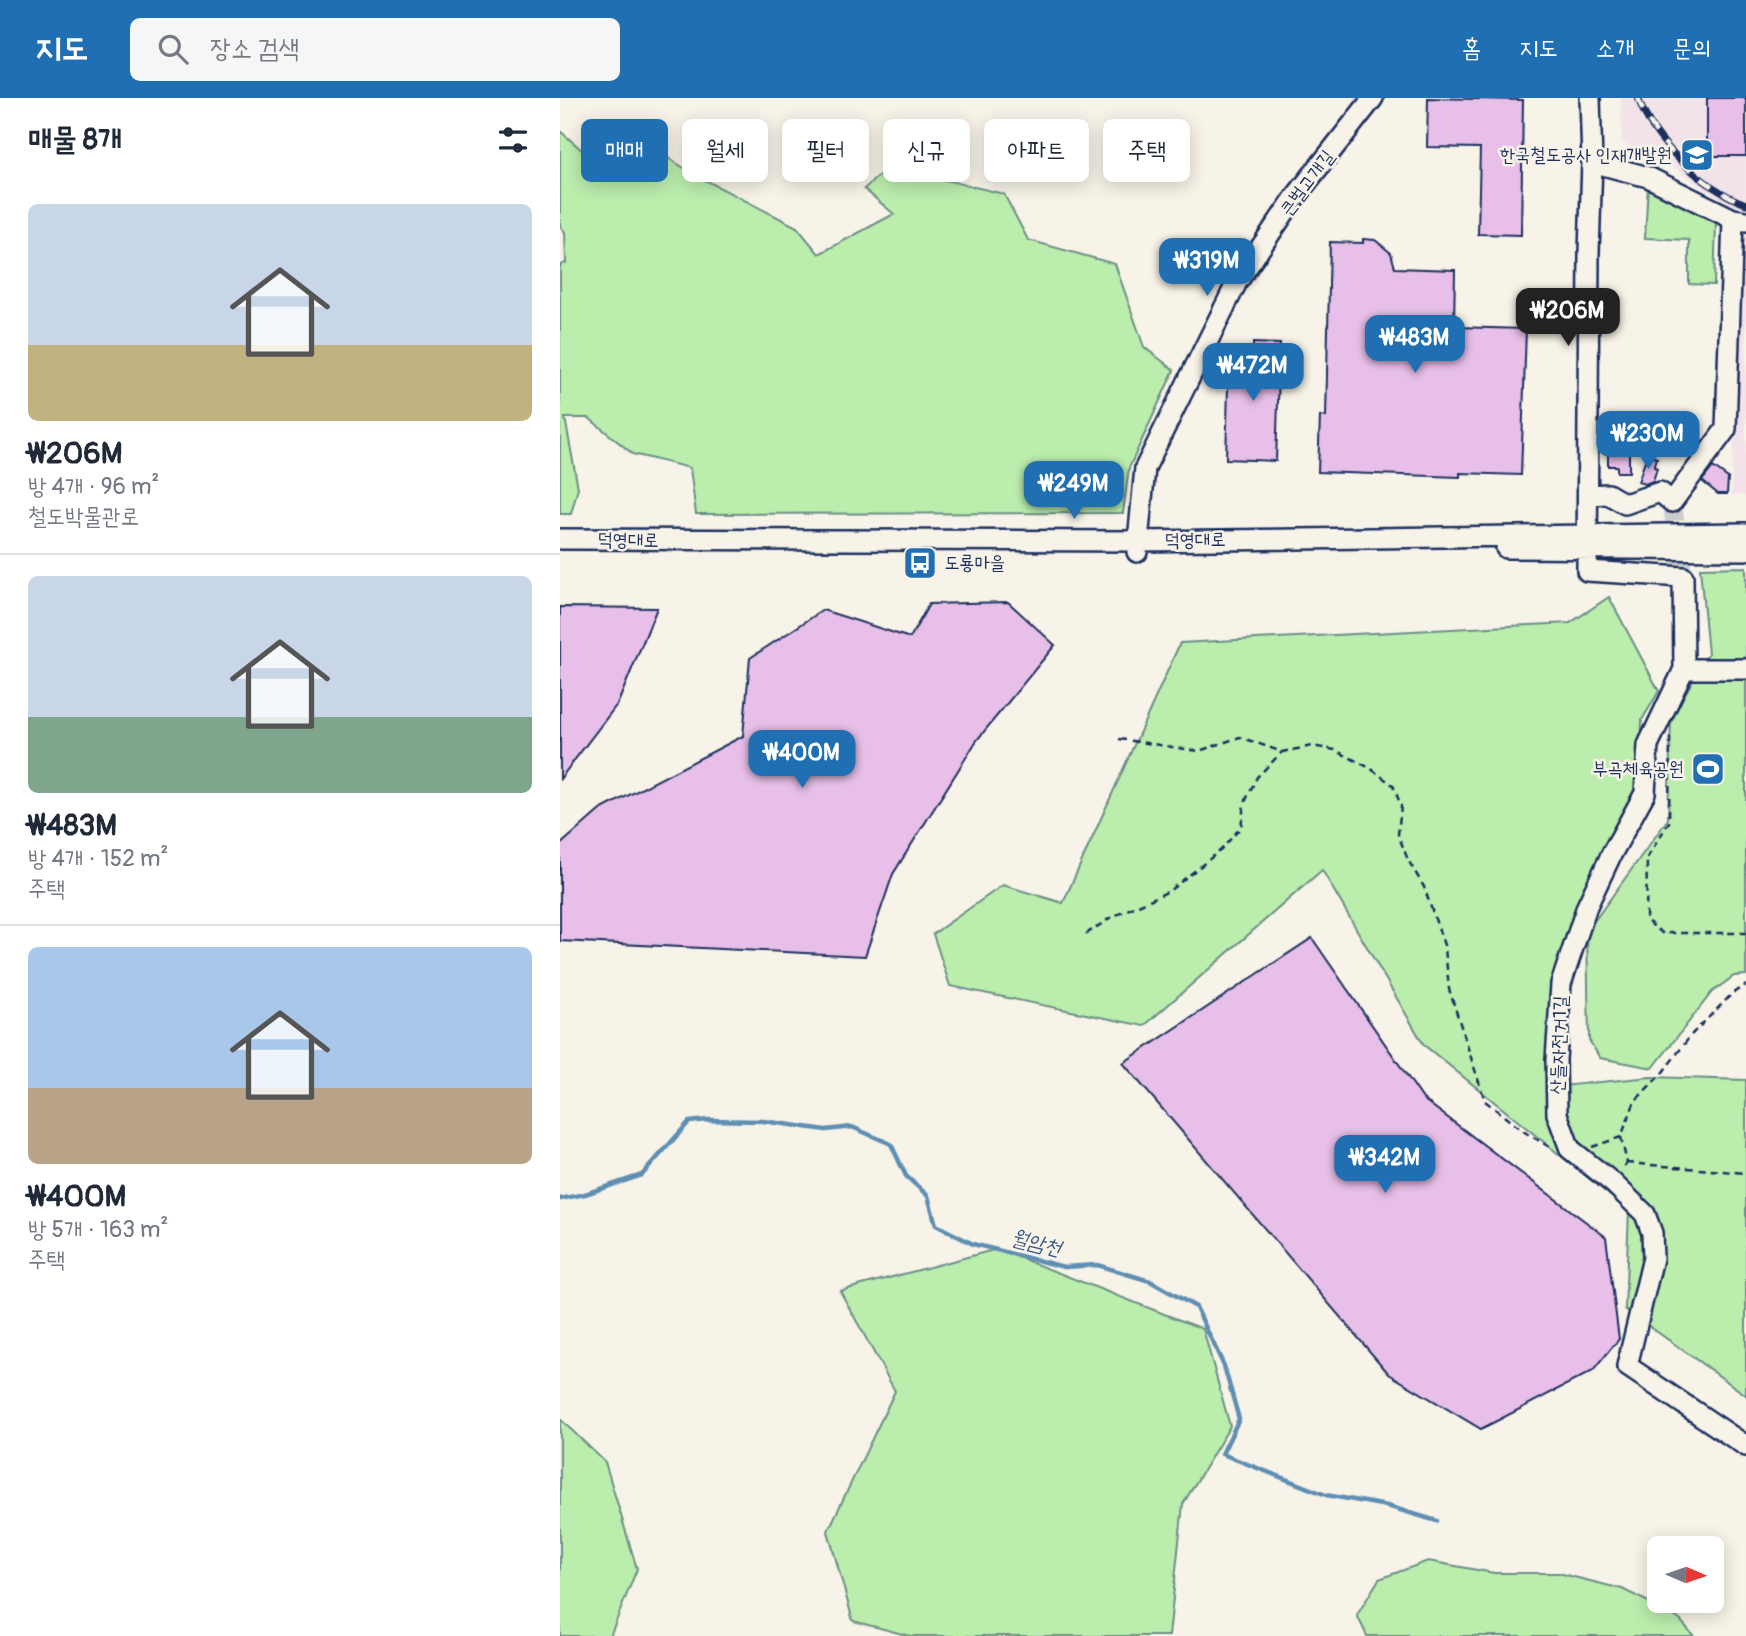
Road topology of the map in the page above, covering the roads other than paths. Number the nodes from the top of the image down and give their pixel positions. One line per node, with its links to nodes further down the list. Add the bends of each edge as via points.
1 (1373, 98): 9 (street, 큰벌고개길, via 1296,196 1237,282 1145,468)
2 (1590, 98): 3 (street)
3 (1592, 162): 4 (street, via 1648,177); 5 (street)
4 (1740, 220): 5 (street, via 1726,429 1672,502 1660,492 1625,504 1608,494)
5 (1588, 495): 8 (street)
6 (1746, 533): 8 (street, 덕영대로)
7 (560, 539): 9 (street, 덕영대로)
8 (1587, 541): 9 (street, 덕영대로); 10 (street, 덕영대로); 12 (street, via 1587,570 1683,577)
9 (1138, 546): 11 (street, 덕영대로)
10 (1746, 550)
11 (560, 552)
12 (1684, 669): 13 (street); 14 (street, 산들자전거1길, via 1648,745 1645,793 1587,906 1560,984 1557,1114 1570,1149 1645,1214 1652,1233 1653,1258 1627,1366)
13 (1746, 669)
14 (1746, 1446)

